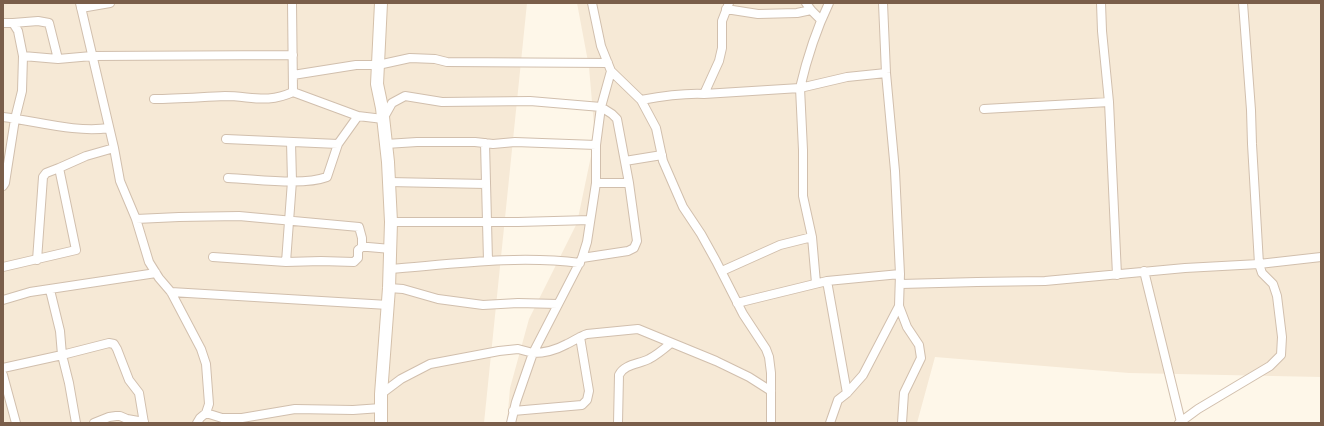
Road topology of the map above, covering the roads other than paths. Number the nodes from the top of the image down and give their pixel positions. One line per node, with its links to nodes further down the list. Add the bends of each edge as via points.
1 (110, 3): 9 (street)
2 (292, 3): 17 (street)
3 (381, 3): 20 (street)
4 (592, 3): 19 (street, via 601,46)
5 (829, 3): 12 (street)
6 (884, 3): 22 (street)
7 (1101, 3): 29 (street)
8 (1243, 3): 68 (street)
9 (81, 5): 16 (street)
10 (728, 6): 11 (street, via 758,14 797,13); 26 (street, via 722,21 722,48 719,61)
11 (808, 7): 12 (street)
12 (821, 20): 24 (street, via 806,60)
13 (3, 23): 14 (street)
14 (14, 23): 15 (street, via 18,31); 18 (street, via 38,21 49,24)
15 (22, 56): 18 (street); 34 (street, via 22,91)
16 (92, 56): 17 (street); 18 (street); 36 (street)
17 (293, 56): 23 (street)
18 (58, 59)
19 (608, 63): 20 (street, via 447,62 410,58); 21 (street)
20 (378, 65): 23 (street, via 356,65); 35 (street, via 377,84)
21 (611, 71): 28 (street); 30 (street)
22 (886, 73): 24 (street, via 840,78); 74 (street, via 895,171)
23 (292, 75): 25 (street)
24 (800, 88): 26 (street); 59 (street, via 803,196)
25 (293, 92): 27 (street, via 282,97 256,99 227,96); 32 (street)
26 (704, 94): 28 (street, via 685,93)
27 (154, 99)
28 (641, 100): 44 (street, via 656,128)
29 (1109, 102): 31 (street); 75 (street)
30 (601, 106): 35 (street, via 530,101 442,102 405,96 392,103); 42 (street); 45 (street, via 617,119)
31 (984, 109)
32 (358, 116): 35 (street); 40 (street)
33 (3, 117): 34 (street)
34 (15, 119): 36 (street, via 79,129); 53 (street)
35 (383, 119): 41 (street)
36 (109, 128): 43 (street)
37 (226, 139): 38 (street)
38 (292, 142): 40 (street); 48 (street)
39 (485, 143): 41 (street); 42 (street); 52 (street)
40 (338, 144): 48 (street, via 327,177)
41 (386, 144): 49 (street)
42 (596, 145): 50 (street)
43 (114, 148): 46 (street, via 86,156); 54 (street, via 120,181)
44 (662, 155): 45 (street); 71 (street, via 683,207)
45 (625, 161): 51 (street)
46 (59, 168): 64 (street, via 46,173 43,177); 64 (street, via 76,250)
47 (228, 178): 48 (street)
48 (292, 181): 56 (street)
49 (389, 182): 52 (street); 57 (street)
50 (596, 183): 51 (street); 55 (street)
51 (629, 183): 66 (street, via 637,241 634,248)
52 (486, 184): 58 (street)
53 (3, 186)
54 (136, 219): 56 (street, via 239,216); 73 (street, via 149,262)
55 (590, 220): 58 (street); 66 (street)
56 (289, 221): 60 (street, via 358,227); 67 (street)
57 (391, 222): 58 (street); 61 (street)
58 (487, 222): 65 (street)
59 (812, 237): 71 (street, via 780,245); 77 (street)
60 (362, 247): 61 (street); 67 (street, via 358,250 358,258 354,262)
61 (391, 249): 70 (street)
62 (213, 257): 67 (street)
63 (1321, 257): 68 (street)
64 (37, 260): 69 (street)
65 (488, 261): 66 (street); 70 (street)
66 (581, 261): 84 (street)
67 (286, 262)
68 (1259, 264): 72 (street); 101 (street, via 1262,273 1273,284 1277,296 1282,337 1280,355 1270,366)
69 (3, 267)
70 (390, 269): 79 (street)
71 (722, 271): 83 (street)
72 (1144, 271): 75 (street); 101 (street)
73 (156, 273): 80 (street); 81 (street)
74 (900, 274): 76 (street); 78 (street)
75 (1117, 275): 78 (street, via 1045,281)
76 (827, 281): 77 (street); 94 (street)
77 (816, 283): 83 (street)
78 (901, 284): 86 (street)
79 (389, 288): 84 (street, via 403,289 438,299 483,305); 85 (street)
80 (50, 290): 82 (street, via 30,292); 90 (street, via 60,331)
81 (171, 292): 85 (street); 98 (street, via 201,349 206,364 209,404)
82 (3, 300)
83 (737, 303): 93 (street, via 766,349 769,357)
84 (558, 304): 89 (street)
85 (388, 305): 95 (street)
86 (899, 306): 94 (street, via 863,375); 111 (street, via 907,327 919,345 921,358 904,393)
87 (580, 336): 88 (street, via 638,329); 89 (street, via 552,351); 97 (street, via 589,391 587,400 582,405)
88 (671, 343): 93 (street, via 716,361); 108 (street, via 649,359 621,371)
89 (533, 353): 95 (street, via 518,349 499,351 430,364 401,379); 97 (street)
90 (62, 355): 91 (street); 100 (street, via 108,343 114,344 129,380 139,393); 103 (street)
91 (3, 368)
92 (3, 375): 102 (street)
93 (771, 391): 109 (street)
94 (847, 393): 110 (street, via 838,400)
95 (381, 394): 96 (street)
96 (381, 408): 99 (street, via 295,409); 106 (street)
97 (513, 411): 107 (street)
98 (206, 413): 99 (street); 105 (street)
99 (239, 421)
100 (144, 422): 104 (street, via 116,416)
101 (1180, 422)
102 (16, 423)
103 (76, 423)
104 (94, 423)
105 (197, 423)
106 (381, 423)
107 (512, 423)
108 (618, 423)
109 (771, 423)
110 (830, 423)
111 (902, 423)

